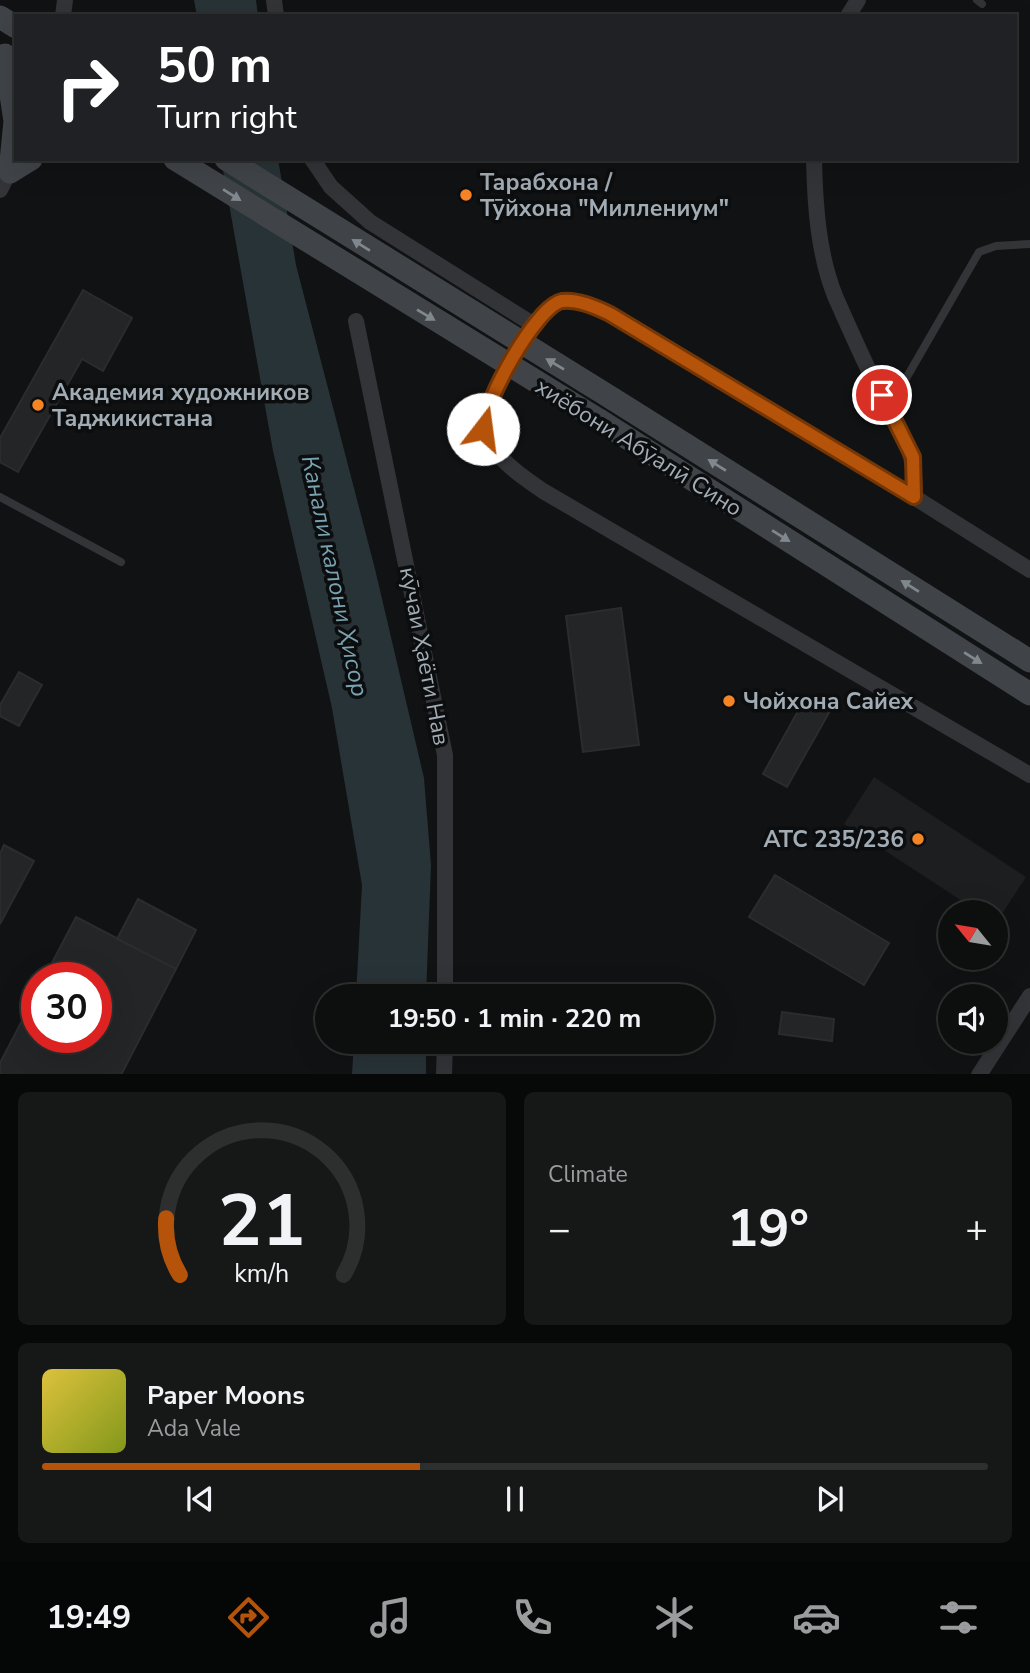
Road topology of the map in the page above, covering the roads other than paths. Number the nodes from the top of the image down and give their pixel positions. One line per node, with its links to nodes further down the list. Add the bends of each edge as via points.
1 (7, 56): 2 (main road)
2 (14, 113)
3 (14, 129): 9 (main road)
4 (27, 161): 9 (main road)
5 (177, 161): 19 (main road, хиёбони Абӯалӣ Сино, one-way to 19, bridge, via 599,420)
6 (229, 161): 18 (main road, хиёбони Абӯалӣ Сино, one-way to 6, bridge)
7 (313, 161): 12 (street, via 331,187 370,222)
8 (814, 161): 13 (street, via 818,232 834,293)
9 (8, 174)
10 (1030, 244): 13 (lane, via 979,252)
11 (356, 321): 21 (street, кӯчаи Ҳаёти Нав, via 445,755)
12 (534, 325): 15 (street, via 561,301 594,306); 20 (street, via 483,418 488,438 513,470)
13 (889, 408): 15 (street, via 913,457)
14 (0, 496): 16 (lane)
15 (914, 497): 17 (street)
16 (121, 562)
17 (1030, 570)
18 (1030, 661)
19 (1030, 694)
20 (1030, 775)
21 (445, 984)
22 (1030, 996): 25 (street)
23 (444, 1054): 24 (street)
24 (444, 1074)
25 (979, 1074)

